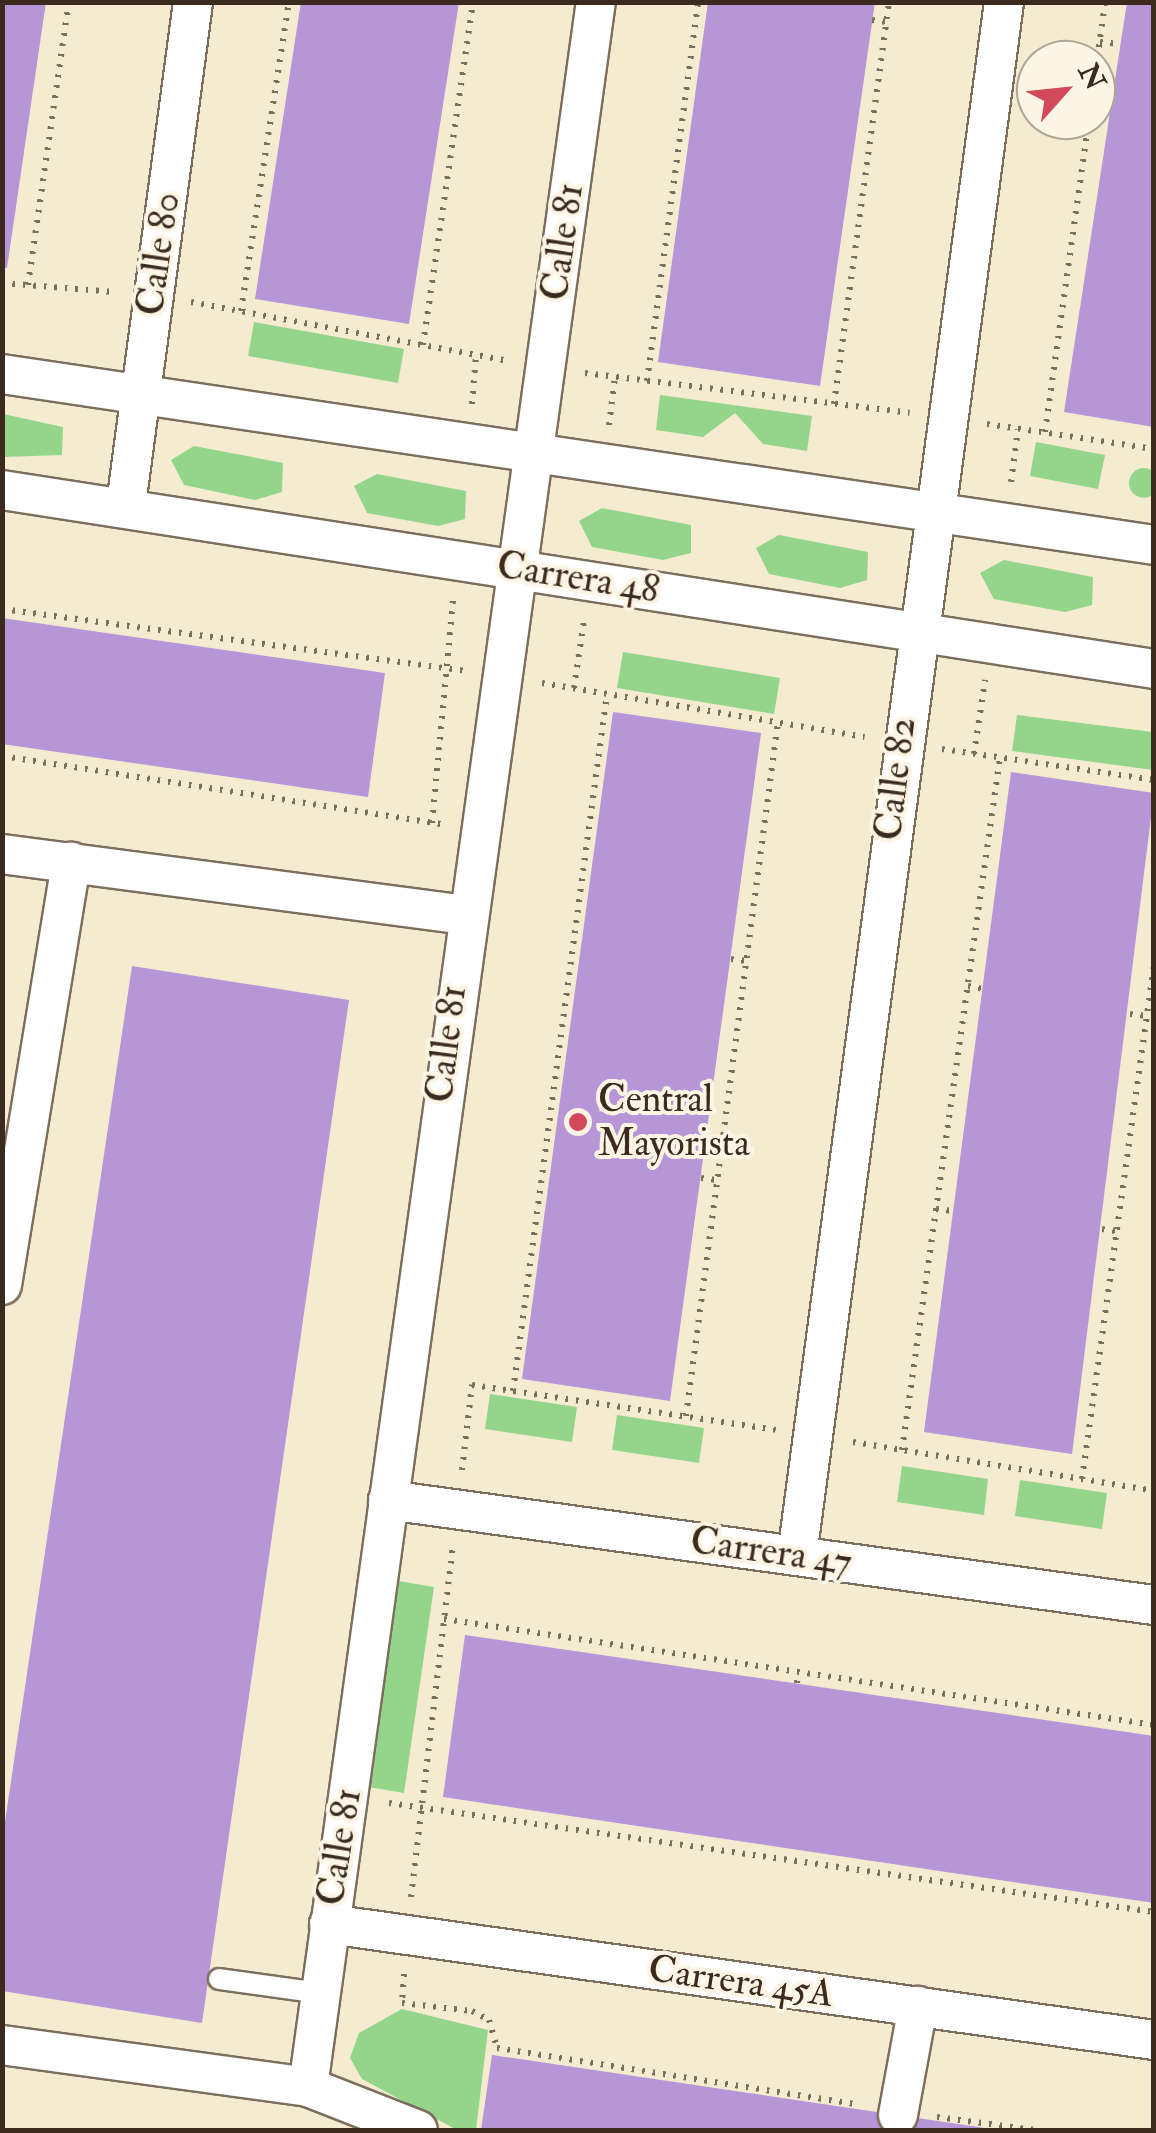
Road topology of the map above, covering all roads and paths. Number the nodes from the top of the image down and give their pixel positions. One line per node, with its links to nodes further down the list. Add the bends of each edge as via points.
1 (69, 2): 16 (path)
2 (193, 2): 21 (street, Calle 80)
3 (289, 2): 17 (path)
4 (474, 2): 18 (path)
5 (596, 2): 25 (street, Calle 81)
6 (698, 2): 20 (path)
7 (889, 2): 11 (path)
8 (1004, 2): 28 (street, Calle 82)
9 (1105, 2): 12 (path)
10 (872, 20): 11 (path)
11 (886, 22): 22 (path)
12 (1100, 40)
13 (1116, 44): 14 (path)
14 (1120, 44)
15 (1086, 140): 24 (path)
16 (28, 285)
17 (241, 311)
18 (423, 345)
19 (2, 374): 21 (street)
20 (647, 381)
21 (140, 394): 25 (street); 27 (street, Calle 80)
22 (834, 404)
23 (1018, 428): 29 (path)
24 (1045, 432)
25 (536, 459): 28 (street); 32 (street, Calle 81)
26 (2, 490): 27 (street, Carrera 48)
27 (126, 505): 31 (street, Carrera 48)
28 (933, 511): 29 (street); 35 (street, Calle 82)
29 (1005, 522): 30 (street)
30 (1154, 545)
31 (457, 558): 32 (street, Carrera 48); 37 (path)
32 (523, 569): 33 (street, Carrera 48); 39 (street, Calle 81)
33 (589, 580): 35 (street, Carrera 48); 40 (path)
34 (2, 609): 37 (path)
35 (915, 634): 36 (street, Carrera 48); 43 (street, Calle 82)
36 (990, 646): 38 (street, Carrera 48); 44 (path)
37 (446, 668): 39 (path); 48 (path)
38 (1154, 669)
39 (508, 678): 40 (path); 49 (street, Calle 81)
40 (574, 688): 41 (path)
41 (607, 694): 42 (path); 68 (path)
42 (778, 722): 43 (path); 54 (path)
43 (901, 743): 44 (path); 74 (street, Calle 82)
44 (974, 754): 46 (path)
45 (2, 756): 48 (path)
46 (1000, 757): 47 (path); 56 (path)
47 (1154, 780)
48 (432, 823): 49 (path)
49 (478, 831): 52 (street, Calle 81)
50 (2, 854): 51 (street)
51 (71, 862): 52 (street); 66 (street)
52 (464, 915): 72 (street, Calle 81)
53 (731, 959): 54 (path)
54 (746, 962): 61 (path)
55 (1154, 965): 59 (path)
56 (968, 986): 57 (path); 62 (path)
57 (982, 988)
58 (1130, 1014): 59 (path)
59 (1146, 1016): 65 (path)
60 (701, 1178): 61 (path)
61 (717, 1180): 69 (path)
62 (936, 1208): 63 (path); 70 (path)
63 (954, 1211)
64 (1102, 1230): 65 (path)
65 (1116, 1232): 71 (path)
66 (2, 1285)
67 (472, 1385): 73 (path)
68 (513, 1390)
69 (686, 1416)
70 (902, 1450)
71 (1082, 1479)
72 (388, 1500): 73 (street, Carrera 47); 80 (street, Calle 81)
73 (458, 1508): 74 (street, Carrera 47); 76 (path)
74 (797, 1556): 75 (street, Carrera 47)
75 (1154, 1605)
76 (444, 1620): 77 (path); 81 (path)
77 (798, 1672): 78 (path); 79 (path)
78 (797, 1683)
79 (1154, 1725)
80 (348, 1800): 81 (path); 85 (street, Calle 81)
81 (422, 1806): 83 (path); 86 (path)
82 (776, 1847): 83 (path)
83 (774, 1858): 84 (path)
84 (1154, 1912)
85 (328, 1924): 86 (street, Carrera 45A); 88 (street, Calle 81)
86 (406, 1935): 89 (street, Carrera 45A); 93 (path, via 402,2004 472,2011 489,2020 497,2048)
87 (219, 1979): 88 (lane)
88 (320, 1993): 92 (street, Calle 81)
89 (918, 2006): 90 (street, Carrera 45A); 93 (street)
90 (1154, 2040)
91 (2, 2045): 92 (street)
92 (308, 2087): 94 (street)
93 (899, 2113): 95 (path)
94 (418, 2130)
95 (1035, 2130)

